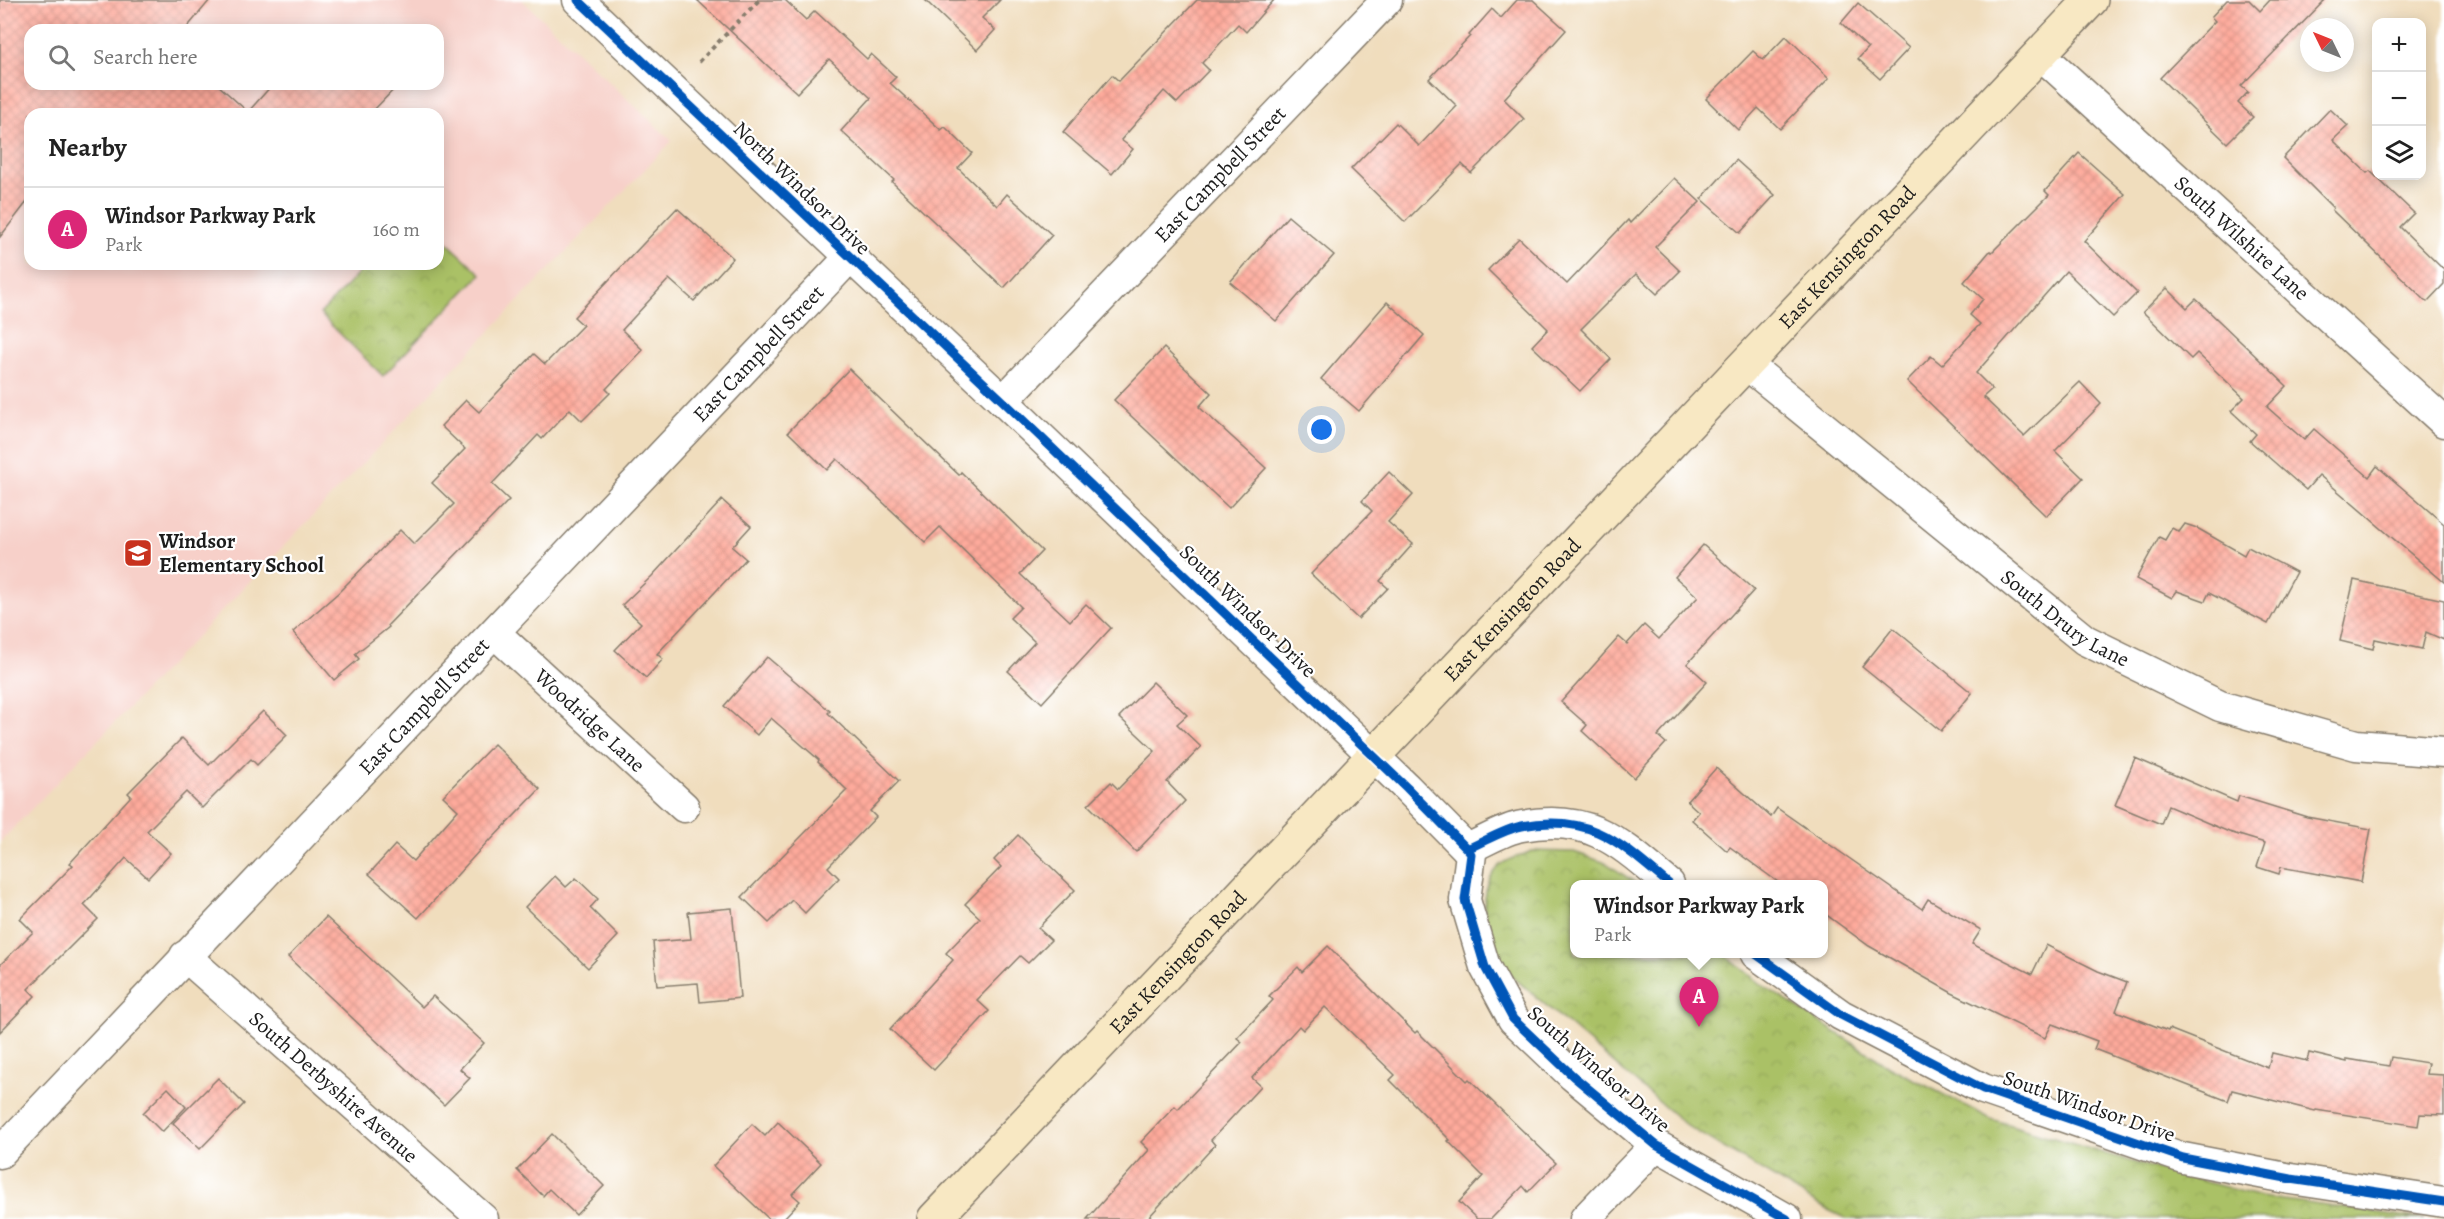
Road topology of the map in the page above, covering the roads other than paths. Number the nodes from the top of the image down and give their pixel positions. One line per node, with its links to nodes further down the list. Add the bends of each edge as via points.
1 (578, 0): 5 (street, North Windsor Drive)
2 (1387, 0): 7 (street, East Campbell Street)
3 (2091, 0): 4 (main road, East Kensington Road)
4 (2040, 54): 6 (main road, East Kensington Road); 8 (street, South Wilshire Lane)
5 (849, 258): 7 (street, North Windsor Drive); 9 (street, East Campbell Street)
6 (1745, 363): 10 (street, South Drury Lane, via 2085,640 2220,705 2356,745); 11 (main road, East Kensington Road)
7 (1003, 401): 11 (street, South Windsor Drive)
8 (2444, 422)
9 (495, 633): 12 (street, Woodridge Lane); 15 (street, East Campbell Street)
10 (2444, 752)
11 (1373, 756): 13 (street, South Windsor Drive); 21 (main road, East Kensington Road)
12 (684, 807)
13 (1467, 849): 14 (street, via 1521,826 1574,823 1617,841); 17 (street, South Windsor Drive, via 1471,854 1466,900 1485,967 1513,1019 1573,1076)
14 (1663, 880)
15 (185, 956): 18 (street, East Campbell Street); 20 (street, South Derbyshire Avenue)
16 (1762, 958): 19 (street, South Windsor Drive, via 1841,1015 1983,1089 2183,1158)
17 (1656, 1145): 22 (street); 23 (street, South Windsor Drive)
18 (0, 1153)
19 (2444, 1202)
20 (483, 1219)
21 (934, 1219)
22 (1585, 1219)
23 (1787, 1219)

